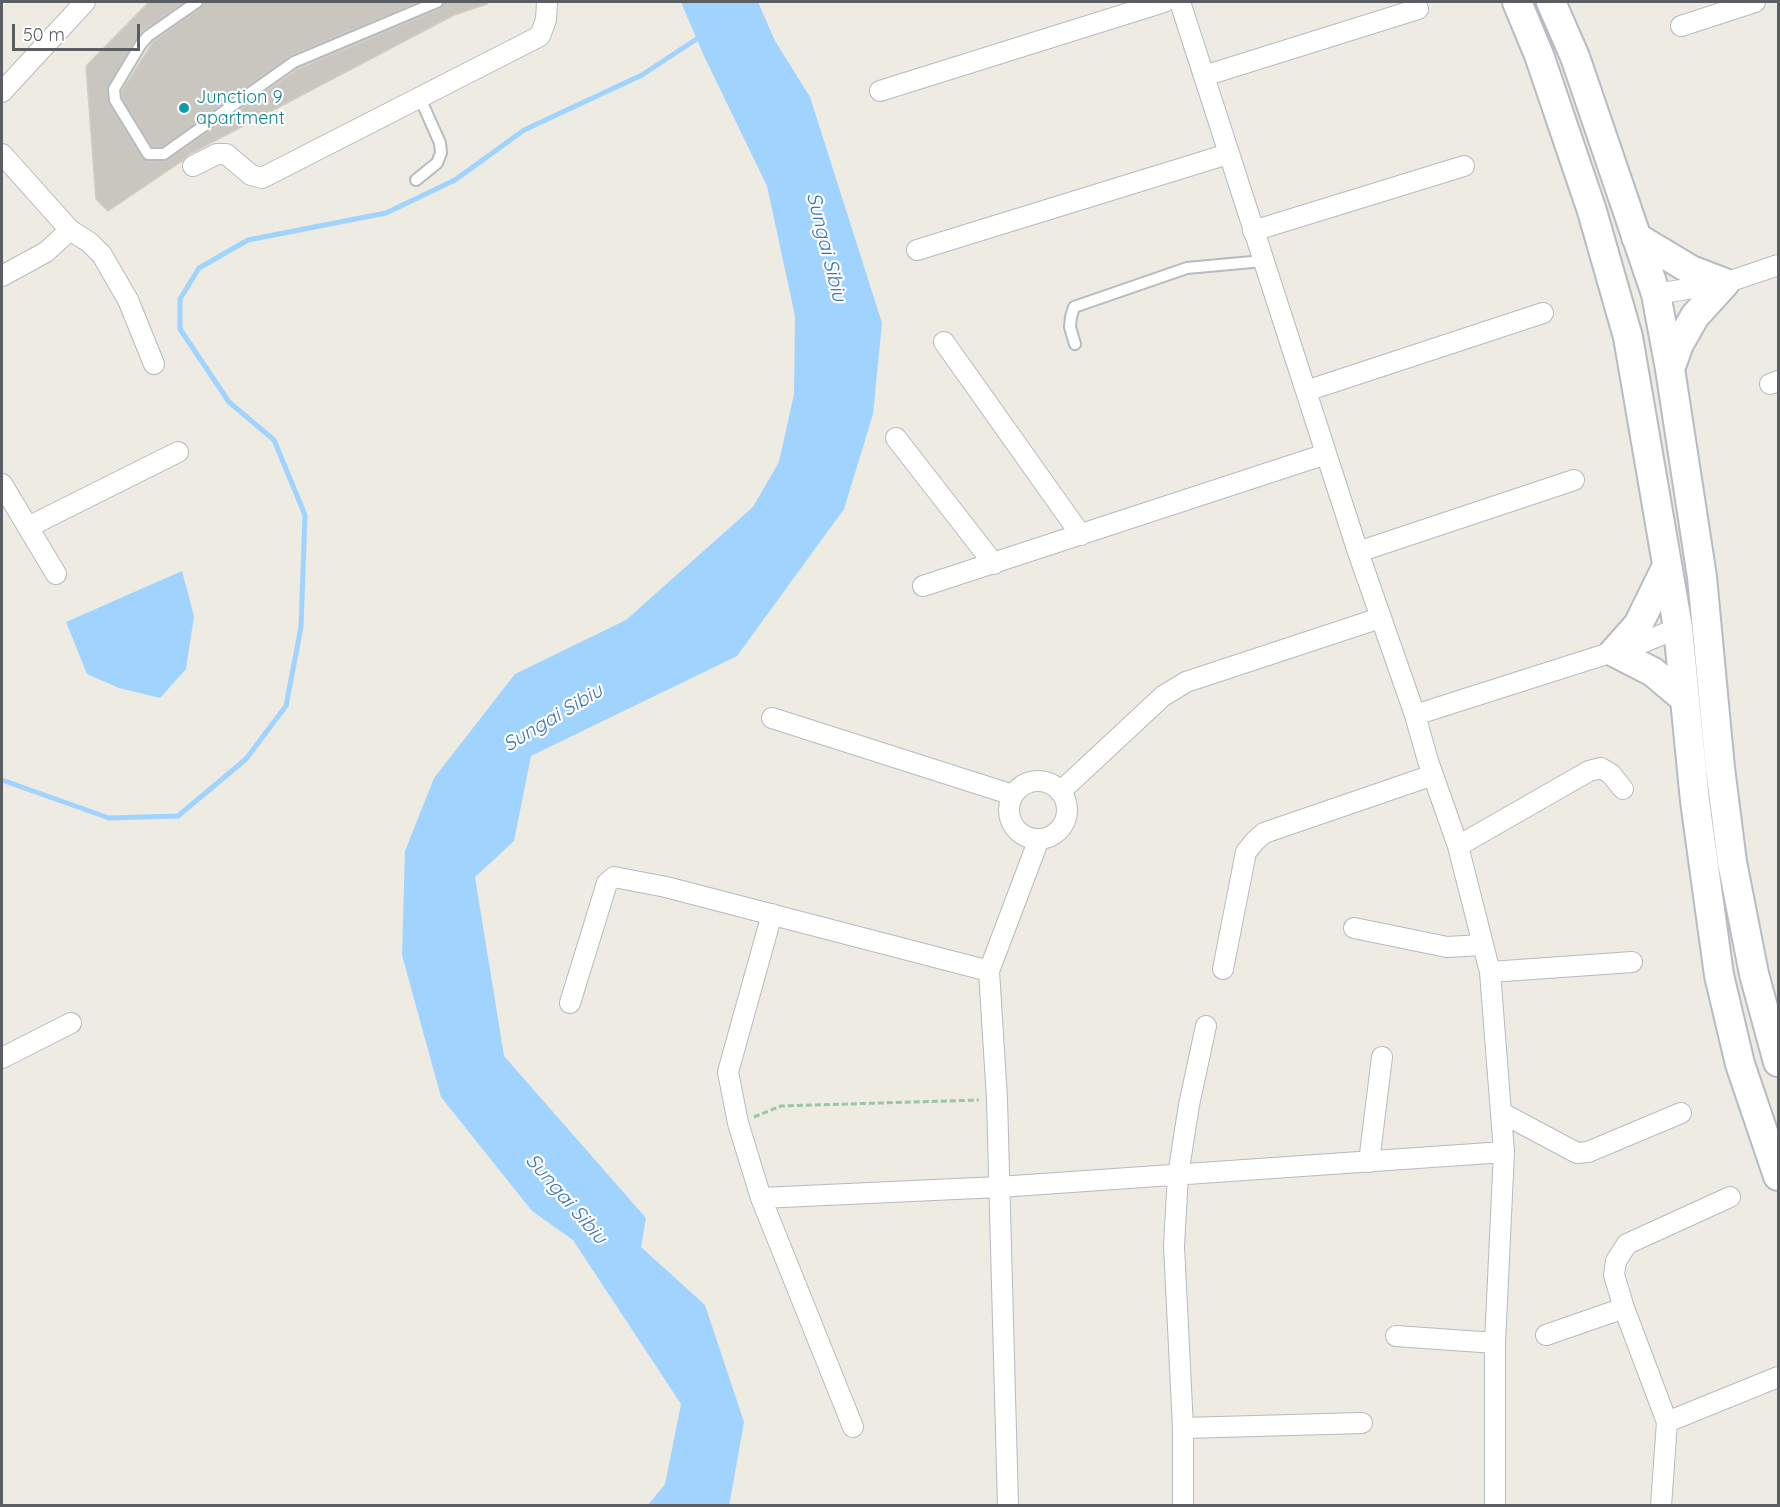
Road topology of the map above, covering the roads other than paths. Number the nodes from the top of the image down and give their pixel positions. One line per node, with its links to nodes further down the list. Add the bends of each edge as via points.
1 (85, 2): 14 (street)
2 (197, 2): 3 (lane, via 148,36 114,89 115,100 148,154 164,154 294,62)
3 (437, 2)
4 (547, 2): 15 (street, via 540,36)
5 (1164, 2): 13 (street)
6 (1180, 2): 12 (street)
7 (1517, 2): 21 (street)
8 (1551, 2): 24 (street, via 1575,57)
9 (1755, 2): 11 (street)
10 (1418, 9): 12 (street)
11 (1680, 26)
12 (1204, 76): 17 (street)
13 (880, 91)
14 (2, 92)
15 (420, 98): 18 (street, via 262,178 250,175 226,154 217,154); 20 (lane, via 441,153 437,163)
16 (2, 154): 22 (street)
17 (1228, 154): 23 (street); 25 (street)
18 (193, 166)
19 (1464, 166): 23 (street)
20 (416, 180)
21 (1592, 211): 30 (street, via 1610,225 1635,278); 46 (street, via 1628,337)
22 (70, 230): 28 (street, via 46,252); 34 (street, via 102,255 128,300)
23 (1253, 231): 26 (street)
24 (1636, 237): 29 (street, via 1691,270); 30 (street)
25 (916, 250)
26 (1263, 261): 33 (lane, via 1187,268 1074,307 1070,327); 36 (street)
27 (1779, 265): 29 (street)
28 (2, 276)
29 (1725, 283): 30 (street); 35 (street, via 1695,316)
30 (1656, 294): 35 (street)
31 (1543, 313): 36 (street)
32 (944, 342): 43 (street)
33 (1075, 345)
34 (154, 364)
35 (1670, 369): 48 (street)
36 (1306, 391): 39 (street)
37 (896, 438): 45 (street)
38 (178, 452): 42 (street)
39 (1326, 454): 43 (street); 44 (street)
40 (1574, 480): 44 (street)
41 (2, 484): 42 (street)
42 (27, 527): 47 (street)
43 (1081, 535): 45 (street)
44 (1358, 552): 50 (street)
45 (994, 564): 49 (street)
46 (1667, 566): 51 (street); 52 (street, via 1638,625)
47 (56, 574)
48 (1702, 576): 51 (street, via 1693,607); 74 (street, via 1732,862 1754,974)
49 (923, 586)
50 (1380, 618): 54 (street); 58 (street, via 1186,682 1163,696)
51 (1678, 628): 52 (street); 53 (street)
52 (1614, 652): 53 (street, via 1653,672); 54 (street)
53 (1685, 699): 80 (street, via 1719,975 1740,1064)
54 (1414, 715): 56 (street)
55 (772, 718): 59 (street)
56 (1432, 775): 61 (street); 66 (street, via 1264,833 1255,841 1246,852)
57 (1623, 789): 61 (street, via 1601,768 1589,771)
58 (1060, 792): 59 (street, via 1052,785 1035,781); 60 (street, via 1067,809 1064,822 1056,832)
59 (1013, 795): 60 (street, via 1009,810 1013,825 1024,835)
60 (1039, 839): 67 (street)
61 (1458, 846): 64 (street)
62 (772, 914): 67 (street); 69 (street, via 614,877 607,883); 83 (street, via 728,1072 738,1123)
63 (1354, 928): 64 (street, via 1447,947)
64 (1482, 945): 68 (street)
65 (1632, 962): 68 (street)
66 (1223, 969)
67 (989, 971): 81 (street)
68 (1490, 972): 75 (street)
69 (570, 1003)
70 (71, 1023): 73 (street)
71 (1206, 1026): 79 (street)
72 (1382, 1057): 78 (street)
73 (2, 1058)
74 (1779, 1062)
75 (1502, 1113): 76 (street, via 1577,1153 1588,1152); 77 (street)
76 (1681, 1113)
77 (1504, 1152): 78 (street); 87 (street)
78 (1369, 1162): 79 (street)
79 (1178, 1175): 81 (street); 92 (street, via 1174,1246)
80 (1779, 1176)
81 (999, 1187): 83 (street); 93 (street)
82 (1730, 1197): 84 (street, via 1627,1244 1616,1261 1614,1275)
83 (761, 1198): 91 (street)
84 (1624, 1308): 85 (street); 89 (street)
85 (1546, 1335)
86 (1396, 1336): 87 (street)
87 (1495, 1344): 95 (street)
88 (1779, 1377): 89 (street)
89 (1667, 1422): 96 (street)
90 (1362, 1423): 92 (street)
91 (853, 1427)
92 (1183, 1428): 94 (street)
93 (1008, 1506)
94 (1183, 1506)
95 (1495, 1506)
96 (1661, 1506)

